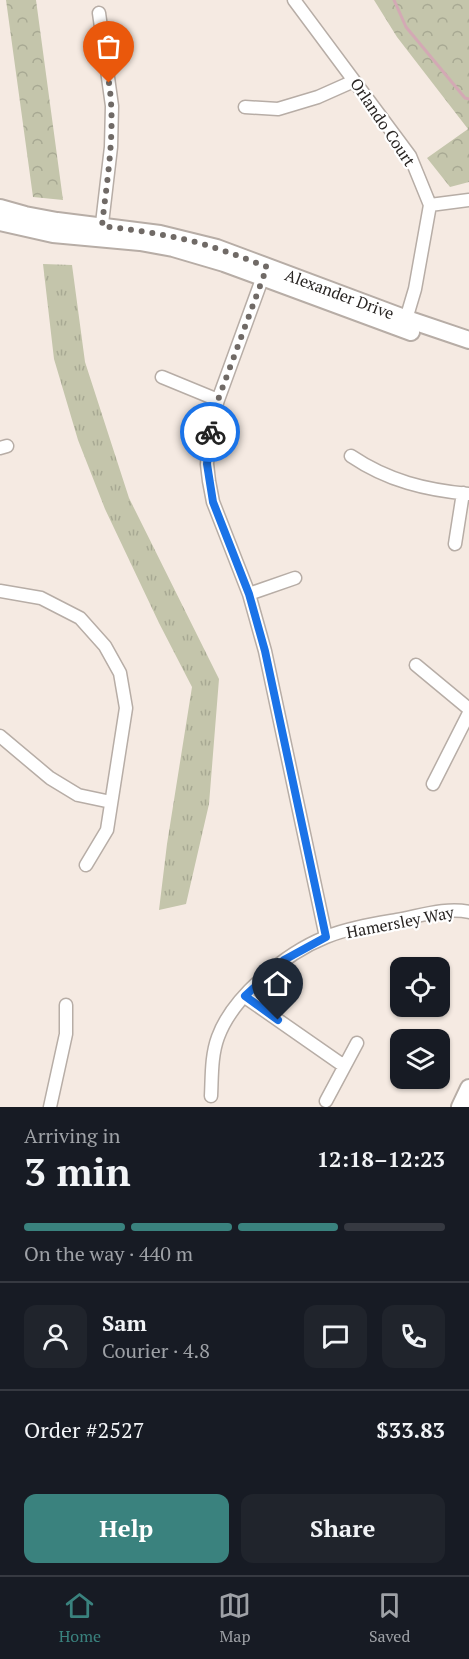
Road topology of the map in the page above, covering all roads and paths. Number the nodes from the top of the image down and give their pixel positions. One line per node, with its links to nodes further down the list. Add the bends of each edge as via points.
1 (294, 0): 3 (street, Orlando Court)
2 (99, 13): 9 (street, via 112,106)
3 (354, 81): 4 (street, via 278,109); 6 (street, Orlando Court, via 410,156)
4 (245, 107)
5 (469, 200): 6 (street)
6 (430, 205): 11 (street)
7 (0, 208): 9 (main road, Alexander Drive)
8 (0, 222): 9 (main road, Alexander Drive, via 53,234)
9 (101, 233): 10 (main road, Alexander Drive, via 184,240 217,248)
10 (265, 273): 11 (main road, Alexander Drive); 15 (street)
11 (405, 324): 12 (main road, Alexander Drive); 13 (main road, Alexander Drive)
12 (469, 340)
13 (469, 351)
14 (162, 377): 15 (street)
15 (218, 400): 21 (street, via 210,425 209,481 213,502)
16 (351, 456): 17 (street, via 403,483)
17 (466, 494): 18 (street)
18 (455, 544)
19 (295, 578): 21 (street)
20 (0, 591): 26 (street, via 41,598 80,618 105,646 120,673 126,708)
21 (249, 594): 29 (street, via 275,695)
22 (416, 665): 23 (street)
23 (469, 711): 25 (street)
24 (0, 736): 26 (street, via 50,778 78,795)
25 (433, 784)
26 (111, 802): 27 (street, via 107,830)
27 (86, 865)
28 (469, 912): 29 (street, Hamersley Way, via 456,909)
29 (326, 937): 30 (street, Hamersley Way, via 284,960)
30 (245, 996): 33 (street); 35 (street, Hamersley Way, via 217,1039)
31 (66, 1005): 37 (street, via 66,1034)
32 (357, 1043): 33 (street)
33 (344, 1066): 36 (street)
34 (469, 1088): 38 (main road)
35 (211, 1096)
36 (326, 1101)
37 (50, 1107)
38 (460, 1107)

